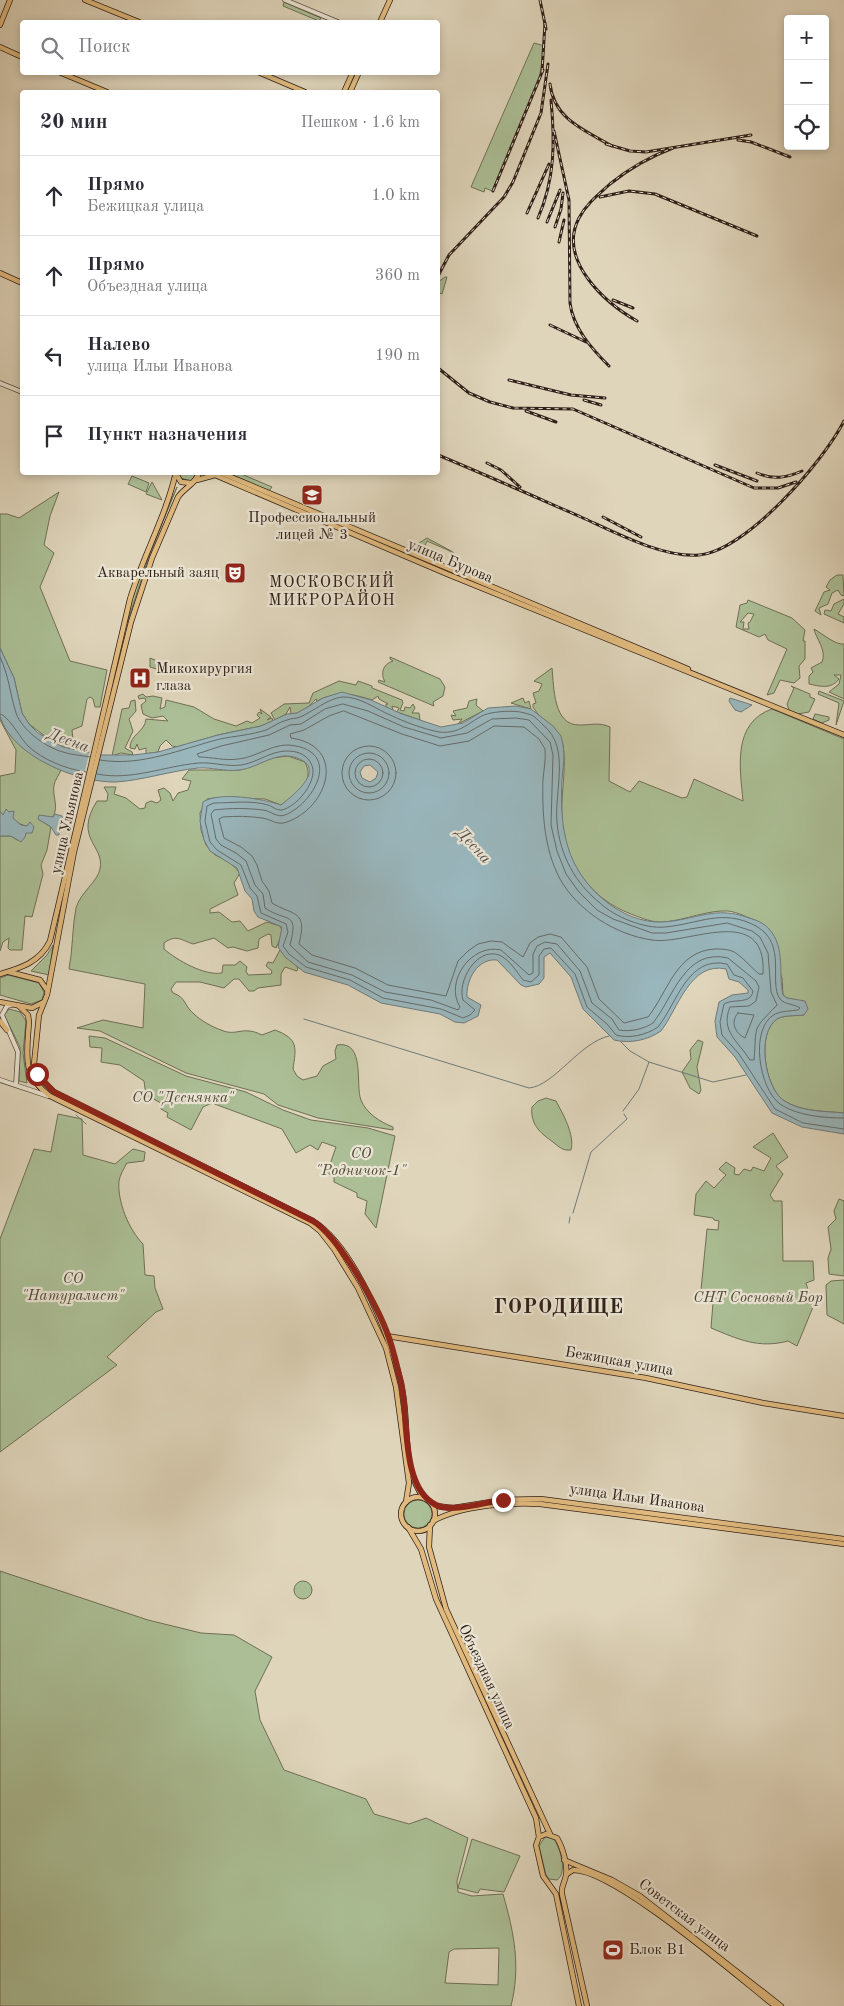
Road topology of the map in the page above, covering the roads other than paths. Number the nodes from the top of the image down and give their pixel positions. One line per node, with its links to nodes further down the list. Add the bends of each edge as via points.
1 (10, 0): 8 (main road)
2 (85, 0): 5 (main road)
3 (285, 0): 6 (street)
4 (390, 0): 7 (main road)
5 (134, 20)
6 (333, 20)
7 (381, 20)
8 (0, 25)
9 (0, 48): 10 (main road)
10 (20, 56)
11 (66, 75): 15 (main road)
12 (265, 75): 16 (main road)
13 (352, 75): 17 (main road)
14 (358, 75): 18 (main road)
15 (102, 90)
16 (300, 90)
17 (345, 90)
18 (351, 90)
19 (0, 274): 20 (main road)
20 (20, 282)
21 (0, 383): 22 (street)
22 (20, 391)
23 (175, 475): 29 (main road, улица Ульянова, via 130,598)
24 (178, 475): 27 (main road, via 181,482)
25 (198, 475): 27 (main road, улица Ульянова)
26 (226, 475): 28 (main road, улица Бурова)
27 (194, 482): 28 (main road, улица Бурова, via 215,475 480,588 672,667); 29 (main road, улица Ульянова, via 178,498 140,591)
28 (697, 674): 30 (main road, улица Бурова)
29 (100, 733): 31 (main road, улица Ульянова)
30 (844, 735)
31 (72, 851): 32 (main road, улица Ульянова, via 50,941 40,956); 34 (main road, улица Ульянова)
32 (8, 972): 33 (main road); 34 (main road, via 40,980)
33 (0, 974)
34 (47, 997): 36 (main road, via 39,1007); 43 (main road, улица Ульянова, via 39,1015 34,1064 40,1079 54,1092 318,1224 355,1271)
35 (0, 1001): 36 (main road)
36 (18, 1005): 38 (street, via 7,1006 2,1012); 41 (main road, via 28,1015 30,1074 40,1089)
37 (0, 1021): 38 (main road)
38 (8, 1030): 40 (street, via 18,1052)
39 (0, 1080): 40 (street)
40 (16, 1084): 41 (street)
41 (50, 1096): 42 (main road, via 315,1226 353,1280)
42 (380, 1334): 43 (main road, Бежицкая улица); 47 (main road, via 396,1387 409,1483)
43 (389, 1336): 44 (main road, Бежицкая улица, via 646,1378); 45 (main road, via 404,1396 413,1474)
44 (844, 1416)
45 (424, 1498): 46 (main road); 47 (main road, via 414,1497)
46 (429, 1501): 48 (main road, via 434,1511); 50 (main road, улица Ильи Иванова, via 437,1506 453,1508 503,1500 541,1499)
47 (406, 1502): 49 (main road, via 401,1518)
48 (431, 1523): 49 (main road, via 417,1530); 51 (main road, улица Ильи Иванова, via 454,1513 495,1506 540,1504); 52 (main road, Объездная улица, via 429,1547 446,1609)
49 (408, 1527): 53 (main road, Объездная улица, via 419,1543 436,1599 536,1818)
50 (844, 1539)
51 (844, 1544)
52 (550, 1834): 53 (main road); 54 (main road, Объездная улица, via 560,1842)
53 (539, 1838): 57 (main road, Объездная улица, via 536,1845 543,1876)
54 (564, 1860): 55 (main road, Объездная улица); 61 (main road, Советская улица, via 632,1891)
55 (566, 1874): 56 (main road); 60 (main road, Советская улица, via 573,1870 583,1871 630,1894)
56 (562, 1881): 57 (main road, via 556,1884); 59 (main road, via 562,1894)
57 (548, 1882): 58 (main road, Объездная улица, via 556,1894)
58 (579, 2006)
59 (587, 2006)
60 (775, 2006)
61 (781, 2006)

